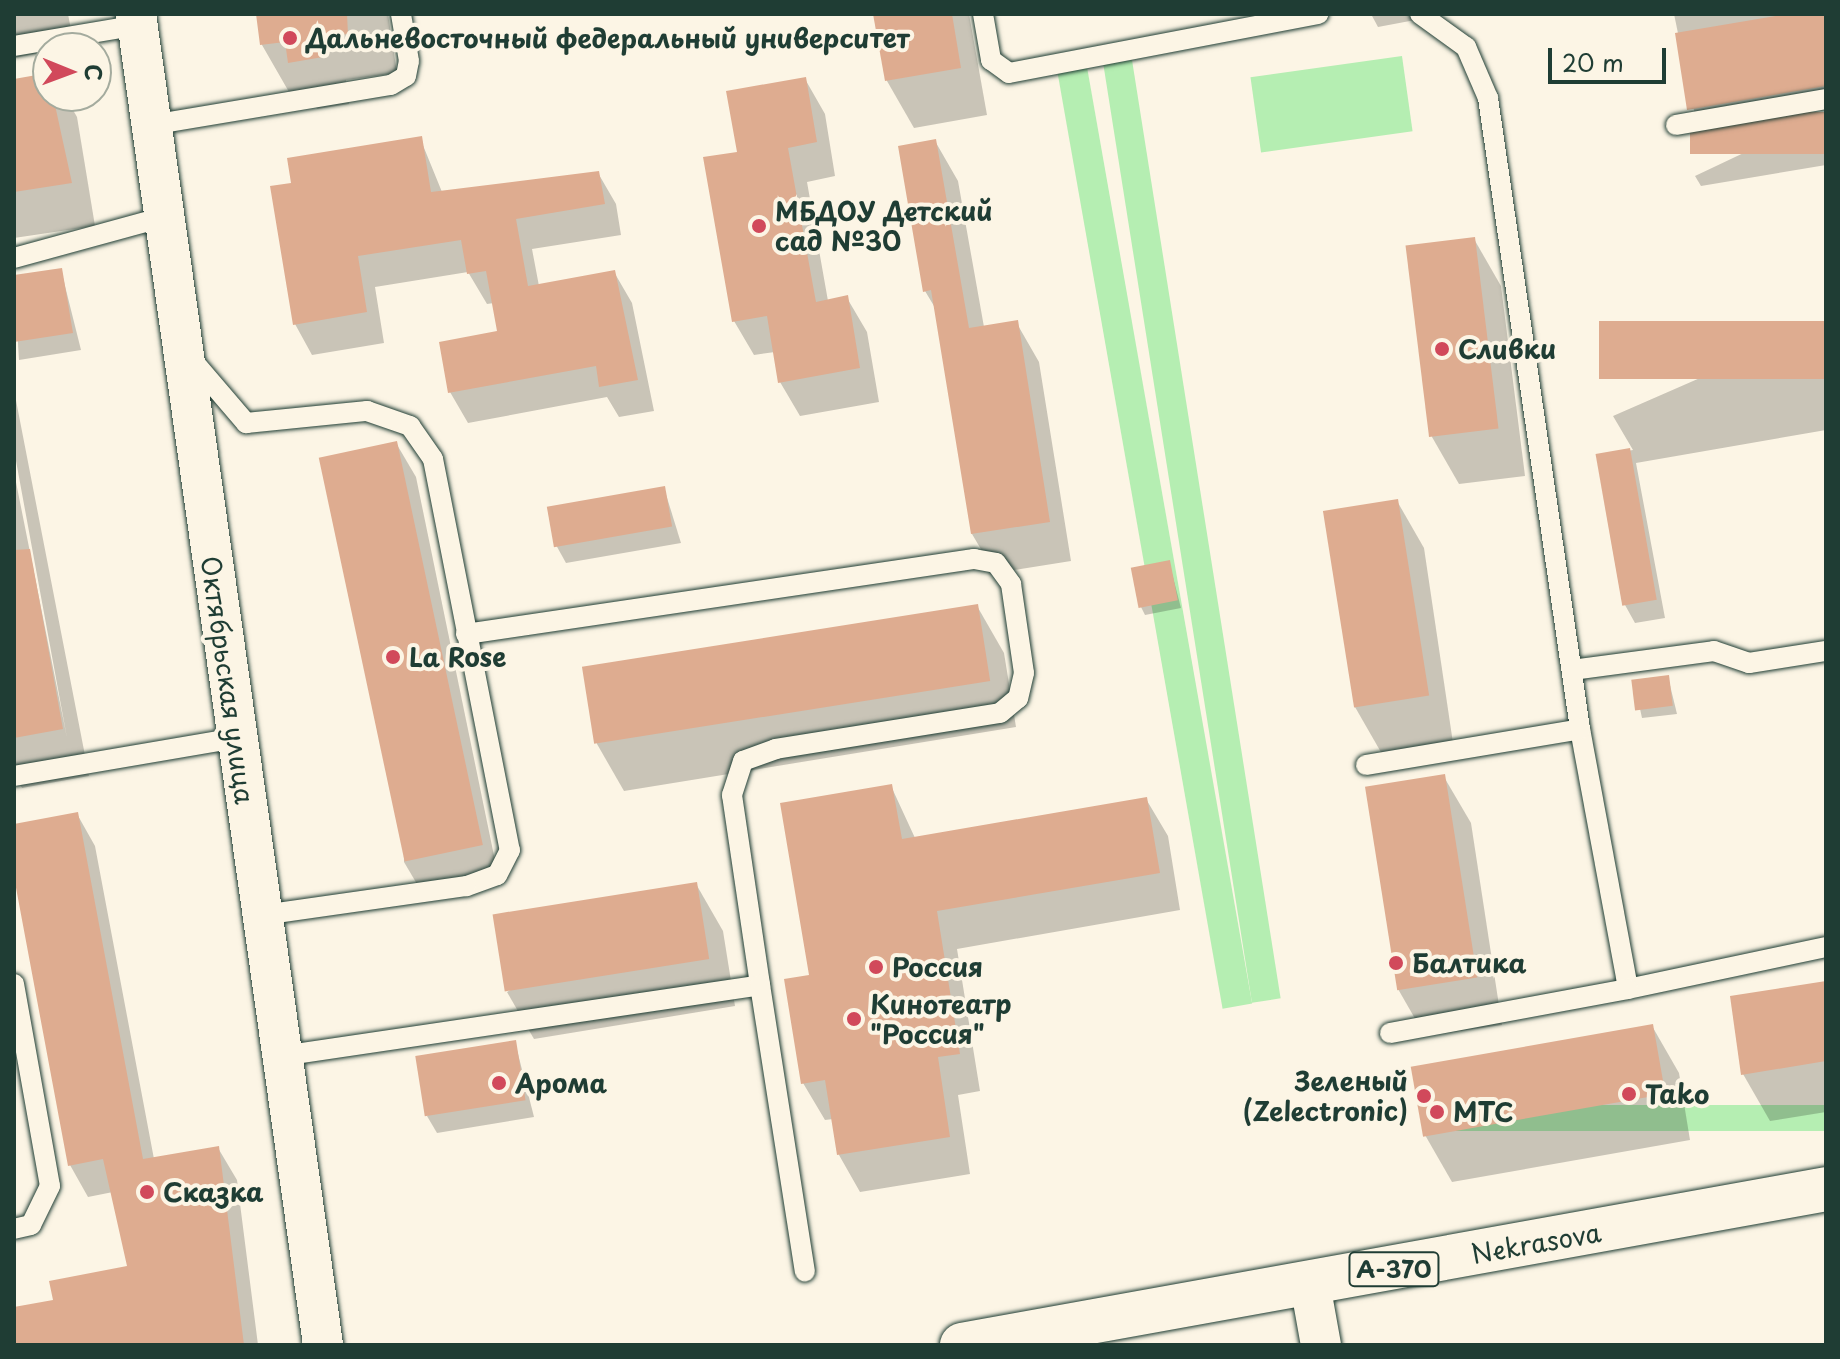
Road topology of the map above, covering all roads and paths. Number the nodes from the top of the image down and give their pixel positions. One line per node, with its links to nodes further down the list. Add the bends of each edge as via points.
1 (401, 14): 9 (lane, via 409,61 406,76 391,85)
2 (983, 14): 6 (lane, via 991,60 1009,73)
3 (1318, 14): 6 (lane)
4 (1420, 14): 16 (lane, via 1466,47 1488,98)
5 (137, 19): 7 (lane); 9 (street, Октябрьская улица)
6 (1231, 23)
7 (14, 46)
8 (1826, 99): 10 (lane)
9 (151, 125): 11 (street, Октябрьская улица)
10 (1676, 125)
11 (164, 217): 12 (lane); 13 (street, Октябрьская улица)
12 (14, 258)
13 (182, 347): 14 (lane, via 246,423 367,411 410,426 433,459); 18 (street, Октябрьская улица)
14 (466, 634): 21 (lane, via 510,850 497,875); 24 (lane, via 974,559 996,563 1011,584 1024,673 1018,698 1000,713 776,749 743,761 732,795)
15 (1826, 651): 16 (lane, via 1749,663 1714,651)
16 (1572, 670): 17 (lane)
17 (1580, 729): 19 (lane); 25 (lane)
18 (236, 738): 20 (lane); 21 (street, Октябрьская улица)
19 (1366, 765)
20 (14, 776)
21 (261, 915): 27 (street, Октябрьская улица)
22 (1826, 947): 25 (lane)
23 (14, 984): 29 (lane, via 50,1186 31,1225)
24 (760, 985): 27 (lane); 30 (lane)
25 (1628, 989): 26 (lane)
26 (1390, 1033)
27 (282, 1056): 32 (street, Октябрьская улица)
28 (1826, 1189): 31 (main road, Nekrasova / А-370)
29 (14, 1229)
30 (805, 1271)
31 (1310, 1284): 33 (main road, Nekrasova / А-370); 34 (street)
32 (323, 1345)
33 (962, 1345)
34 (1321, 1345)

